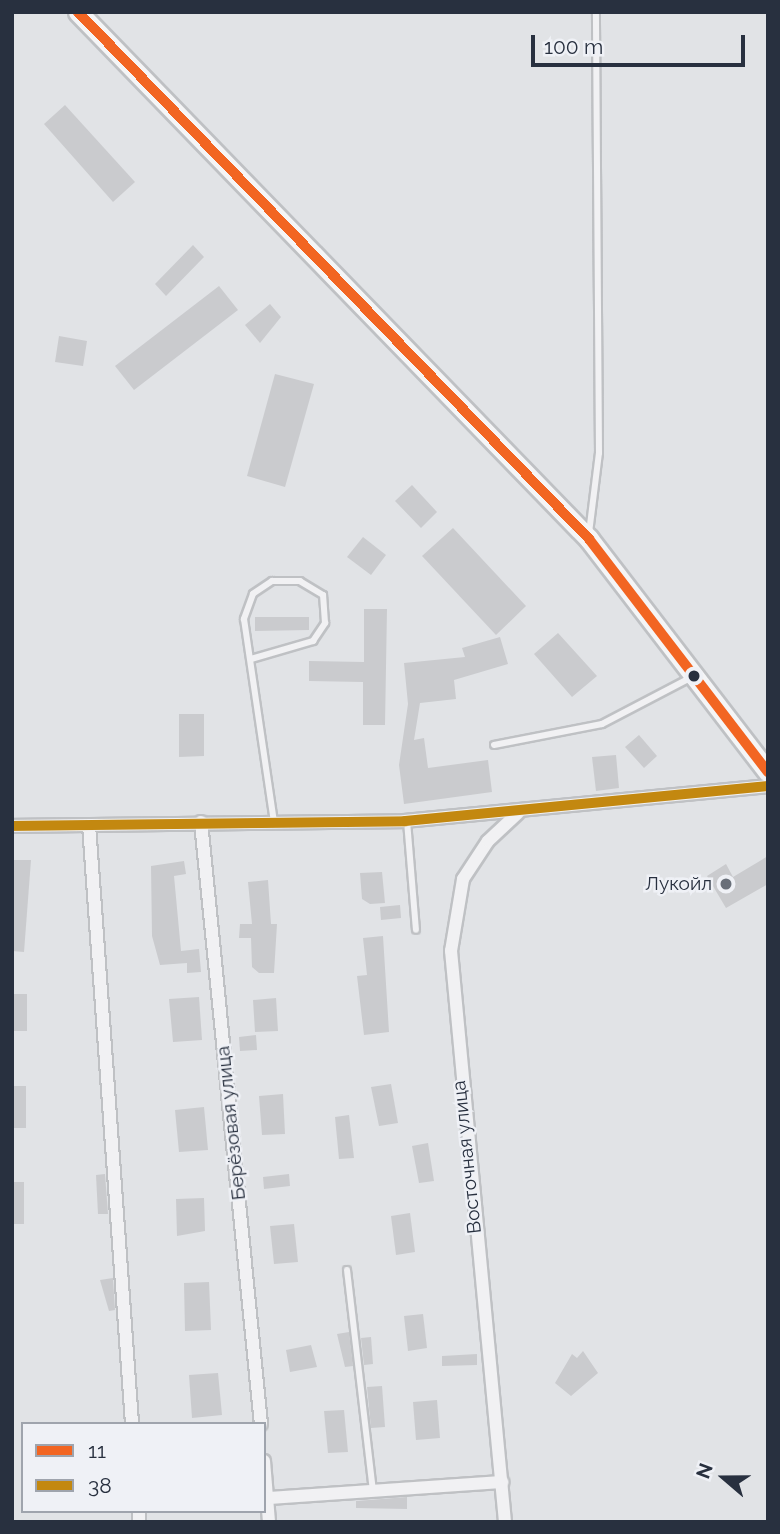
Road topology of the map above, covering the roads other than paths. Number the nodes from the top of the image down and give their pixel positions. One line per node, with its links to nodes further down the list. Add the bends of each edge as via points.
1 (78, 12): 3 (main road)
2 (596, 12): 3 (lane, via 599,453)
3 (589, 539): 5 (main road)
4 (250, 659): 4 (lane, via 244,619 262,585 300,581 324,595 326,624 313,641); 12 (lane)
5 (694, 676): 6 (lane, via 602,724); 7 (main road)
6 (494, 745)
7 (768, 772)
8 (768, 786): 9 (street)
9 (518, 813): 10 (street); 20 (street, Восточная улица, via 488,841 463,879 450,950)
10 (407, 821): 12 (street); 15 (lane)
11 (201, 822): 12 (street); 13 (street); 18 (street, Берёзовая улица)
12 (274, 822)
13 (89, 825): 14 (street); 17 (street)
14 (12, 826)
15 (416, 930)
16 (347, 1270): 21 (lane)
17 (132, 1422)
18 (261, 1422)
19 (266, 1480): 22 (street)
20 (502, 1482): 21 (street); 24 (street, Восточная улица)
21 (373, 1491): 22 (street)
22 (268, 1498): 23 (street)
23 (269, 1522)
24 (505, 1522)

